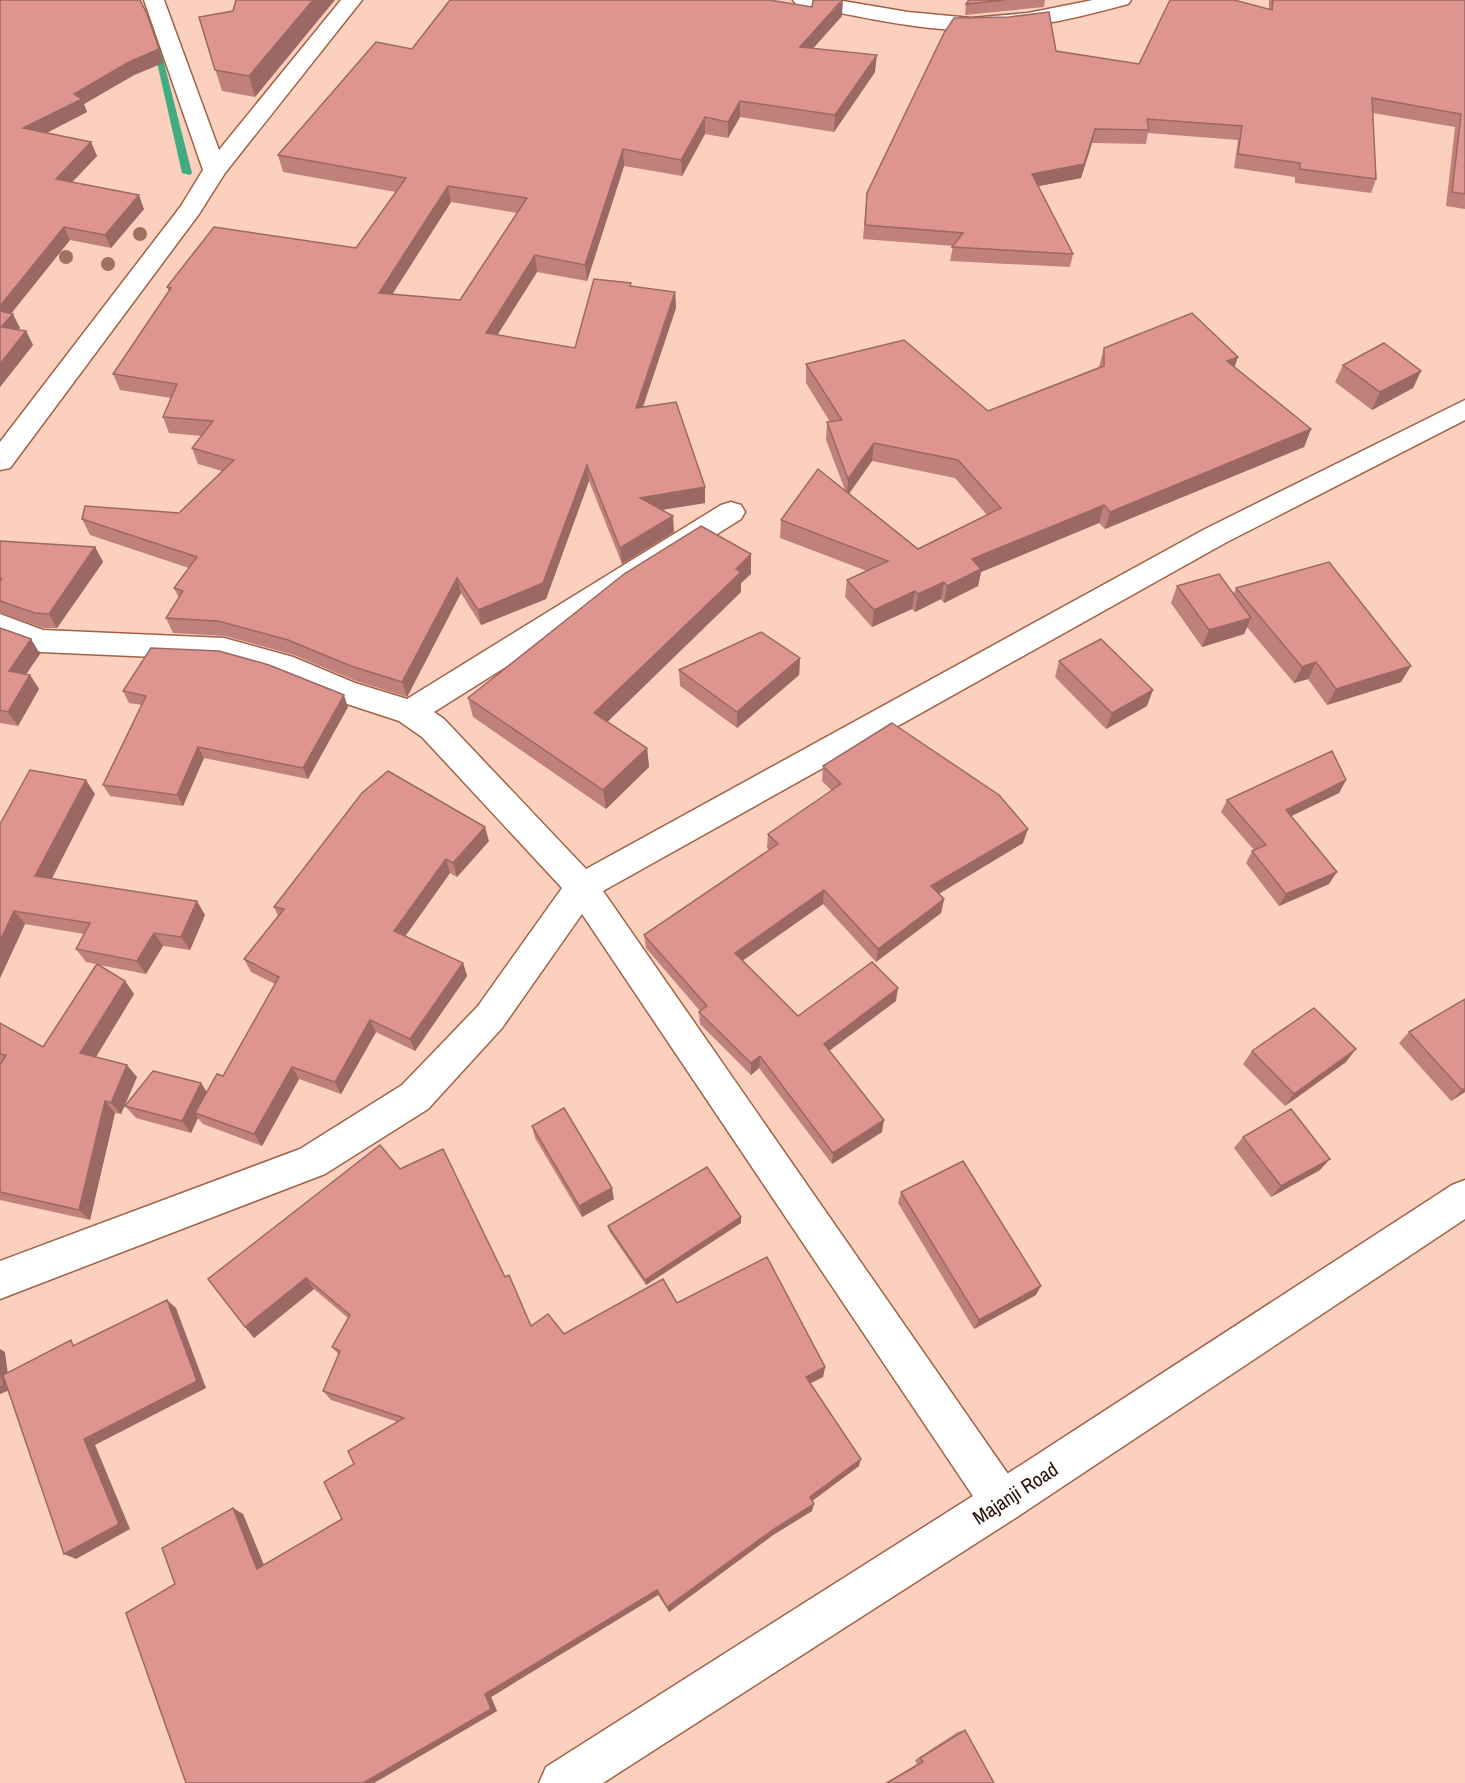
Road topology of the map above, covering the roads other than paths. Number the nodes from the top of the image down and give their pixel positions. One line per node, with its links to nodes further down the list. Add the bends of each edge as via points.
1 (154, 0): 5 (street)
2 (352, 0): 5 (street)
3 (803, 0): 4 (street, via 918,20 974,24 1031,18)
4 (1121, 0)
5 (215, 170): 7 (street, via 191,210)
6 (1465, 409): 11 (street, via 1215,536)
7 (0, 460)
8 (731, 512): 10 (street)
9 (0, 625): 10 (street, via 41,641 224,649 282,665 346,692)
10 (410, 712): 11 (street, via 433,728)
11 (582, 887): 13 (street, via 490,1017 415,1097 312,1162); 14 (street)
12 (1465, 1198): 14 (street, Majanji Road)
13 (0, 1280)
14 (1002, 1502): 15 (street, Majanji Road)
15 (562, 1783)

